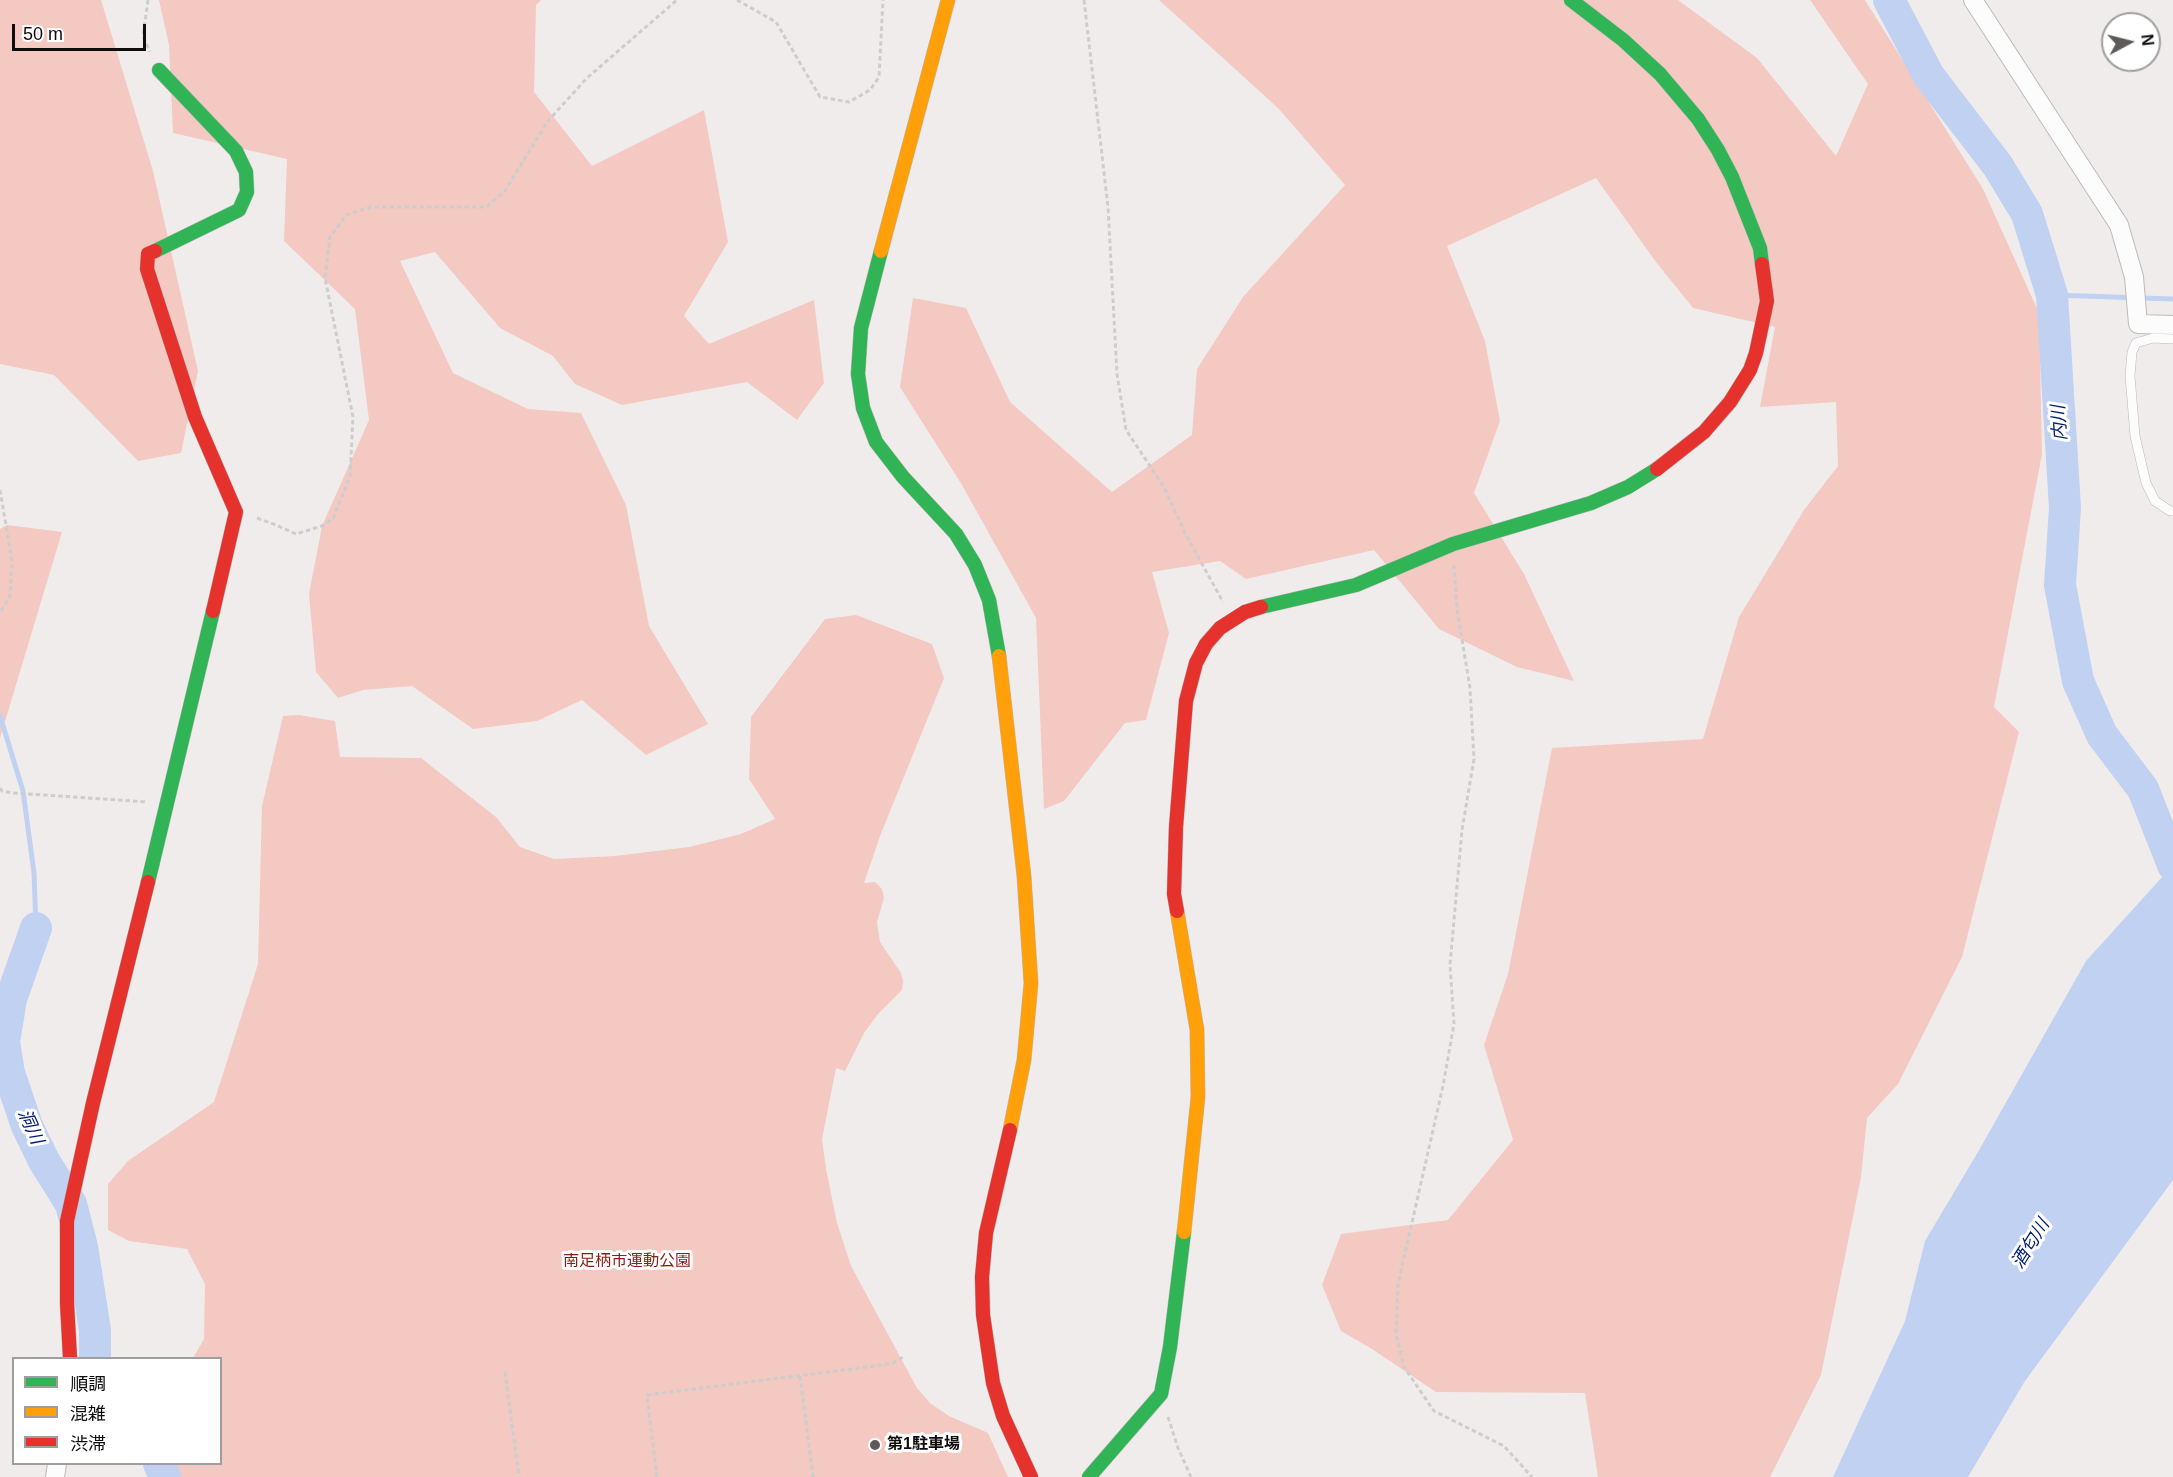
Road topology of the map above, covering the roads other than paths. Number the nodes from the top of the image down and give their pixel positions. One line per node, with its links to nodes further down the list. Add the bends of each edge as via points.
1 (948, 0): 10 (street, via 861,328 858,374 863,408 876,442 956,534 975,565 989,600 998,651 1024,876 1031,983 1024,1060 986,1233 983,1314 993,1383 1003,1416)
2 (1570, 0): 11 (street, via 1660,74 1718,150 1760,248 1767,301 1756,353 1730,402 1704,432 1664,465 1628,487 1591,503 1453,544 1356,585 1261,607 1233,619 1206,644 1196,663 1186,702 1176,827 1174,894 1197,1030 1198,1097 1170,1347 1161,1394)
3 (1973, 0): 6 (street, via 2119,225 2134,277)
4 (159, 70): 9 (street, via 236,151 246,172 247,192 239,210 148,254 147,269 195,417 236,512 67,1221)
5 (2173, 325): 6 (street)
6 (2140, 332): 7 (lane); 8 (lane, via 2132,352 2130,376 2135,436 2146,483 2155,501)
7 (2173, 339)
8 (2173, 511)
9 (70, 1357)
10 (1031, 1477)
11 (1089, 1477)

